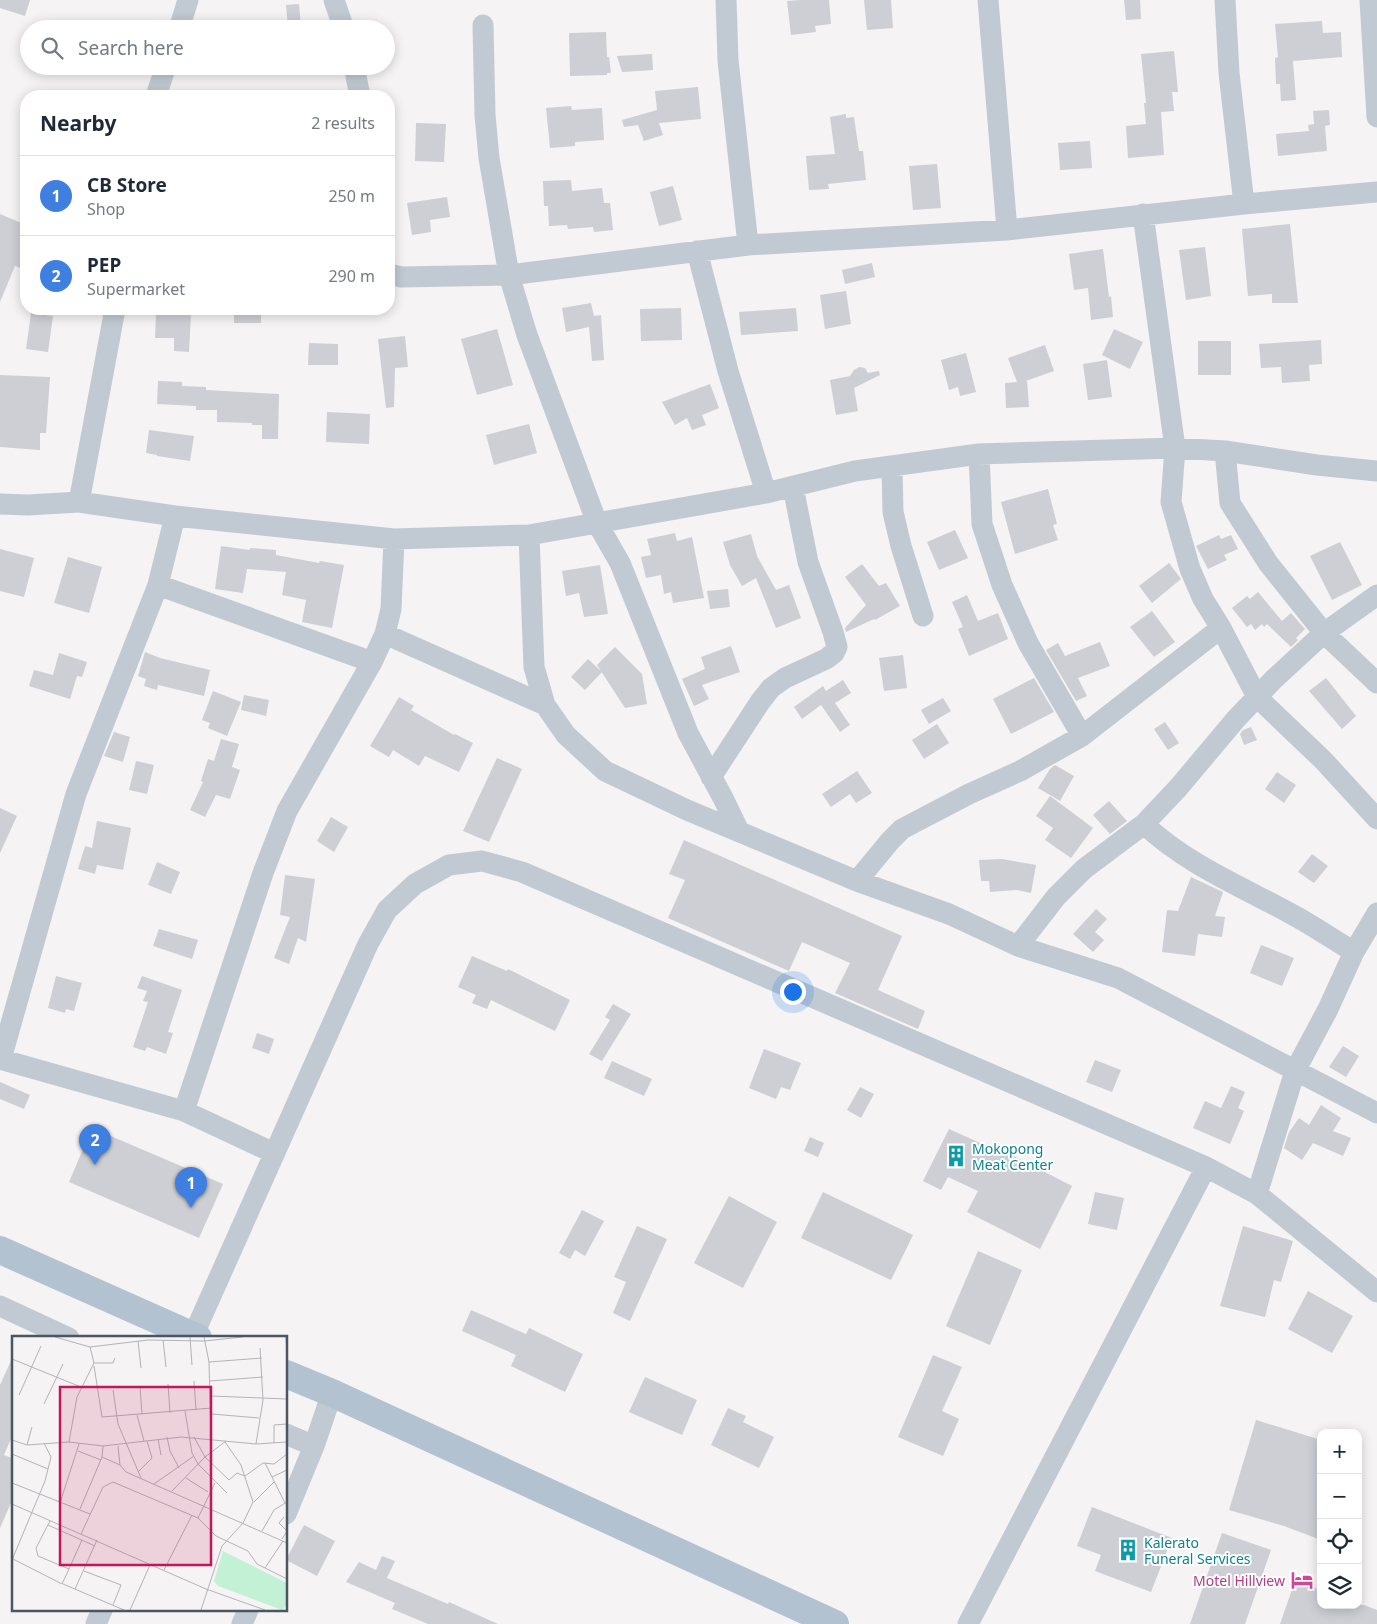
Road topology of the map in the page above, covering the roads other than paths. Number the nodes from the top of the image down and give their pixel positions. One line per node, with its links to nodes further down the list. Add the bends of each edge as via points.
1 (188, 0): 7 (street)
2 (334, 0): 8 (street)
3 (726, 0): 20 (street, via 728,60)
4 (988, 0): 19 (street)
5 (1224, 0): 17 (street)
6 (1370, 0): 12 (street)
7 (181, 20)
8 (341, 20)
9 (483, 25): 22 (street, via 489,158)
10 (163, 75): 13 (street)
11 (356, 75): 14 (street)
12 (1376, 82): 15 (street)
13 (158, 90)
14 (359, 90)
15 (1377, 117)
16 (1377, 192): 17 (street)
17 (1244, 204): 18 (street)
18 (1143, 214): 19 (street); 25 (street)
19 (1007, 230): 20 (street)
20 (748, 245): 21 (street)
21 (697, 251): 22 (street); 31 (street, via 728,371)
22 (509, 275): 23 (street); 35 (street, via 527,335)
23 (395, 276)
24 (114, 315): 32 (street)
25 (1175, 448): 26 (street); 27 (street); 41 (street, via 1171,502 1190,569)
26 (1225, 451): 29 (street); 42 (street, via 1230,503 1268,562)
27 (979, 454): 28 (street); 48 (street, via 982,524 1002,585 1028,643)
28 (892, 467): 30 (street, via 855,471); 40 (street, via 893,512)
29 (1377, 471)
30 (793, 487): 31 (street); 49 (street, via 808,562 837,646 826,659 771,688)
31 (766, 493): 35 (street)
32 (79, 502): 33 (street); 34 (street)
33 (0, 504)
34 (175, 516): 37 (street); 38 (street)
35 (597, 523): 36 (street); 49 (street, via 620,563 688,733)
36 (529, 535): 37 (street); 47 (street, via 534,667)
37 (394, 539): 43 (street, via 391,609)
38 (158, 585): 44 (street); 57 (street, via 76,794)
39 (1377, 595): 42 (street)
40 (923, 616)
41 (1221, 628): 46 (street); 48 (street)
42 (1324, 633): 45 (street); 46 (street)
43 (385, 634): 44 (street); 47 (street)
44 (372, 662): 59 (street, via 287,811)
45 (1377, 683)
46 (1257, 697): 50 (street); 51 (street)
47 (545, 705): 52 (street, via 566,735 605,771)
48 (1082, 736): 53 (street, via 1020,771 902,829)
49 (711, 777): 52 (street)
50 (1377, 818)
51 (1144, 824): 55 (street, via 1084,869 1056,897); 56 (street, via 1160,839 1216,875 1295,916)
52 (739, 831): 53 (street)
53 (857, 881): 55 (street, via 948,914)
54 (1377, 913): 56 (street)
55 (1018, 946): 58 (street, via 1118,978)
56 (1354, 952): 58 (street)
57 (0, 1059): 59 (street)
58 (1295, 1071): 60 (street); 63 (street)
59 (184, 1111): 61 (street)
60 (1377, 1113)
61 (274, 1153): 62 (street, via 368,944 387,910 415,884 449,865 482,861 522,872); 69 (street)
62 (1206, 1167): 63 (street); 80 (street)
63 (1257, 1194): 65 (street)
64 (0, 1250): 68 (main road)
65 (1377, 1292)
66 (0, 1306): 67 (street)
67 (65, 1336)
68 (194, 1336)
69 (196, 1336)
70 (288, 1375): 71 (main road)
71 (332, 1393): 73 (street); 77 (main road)
72 (288, 1435): 73 (street)
73 (314, 1446): 74 (street)
74 (288, 1509)
75 (101, 1612): 78 (street)
76 (247, 1612): 79 (street)
77 (826, 1622)
78 (96, 1624)
79 (242, 1624)
80 (968, 1624)

